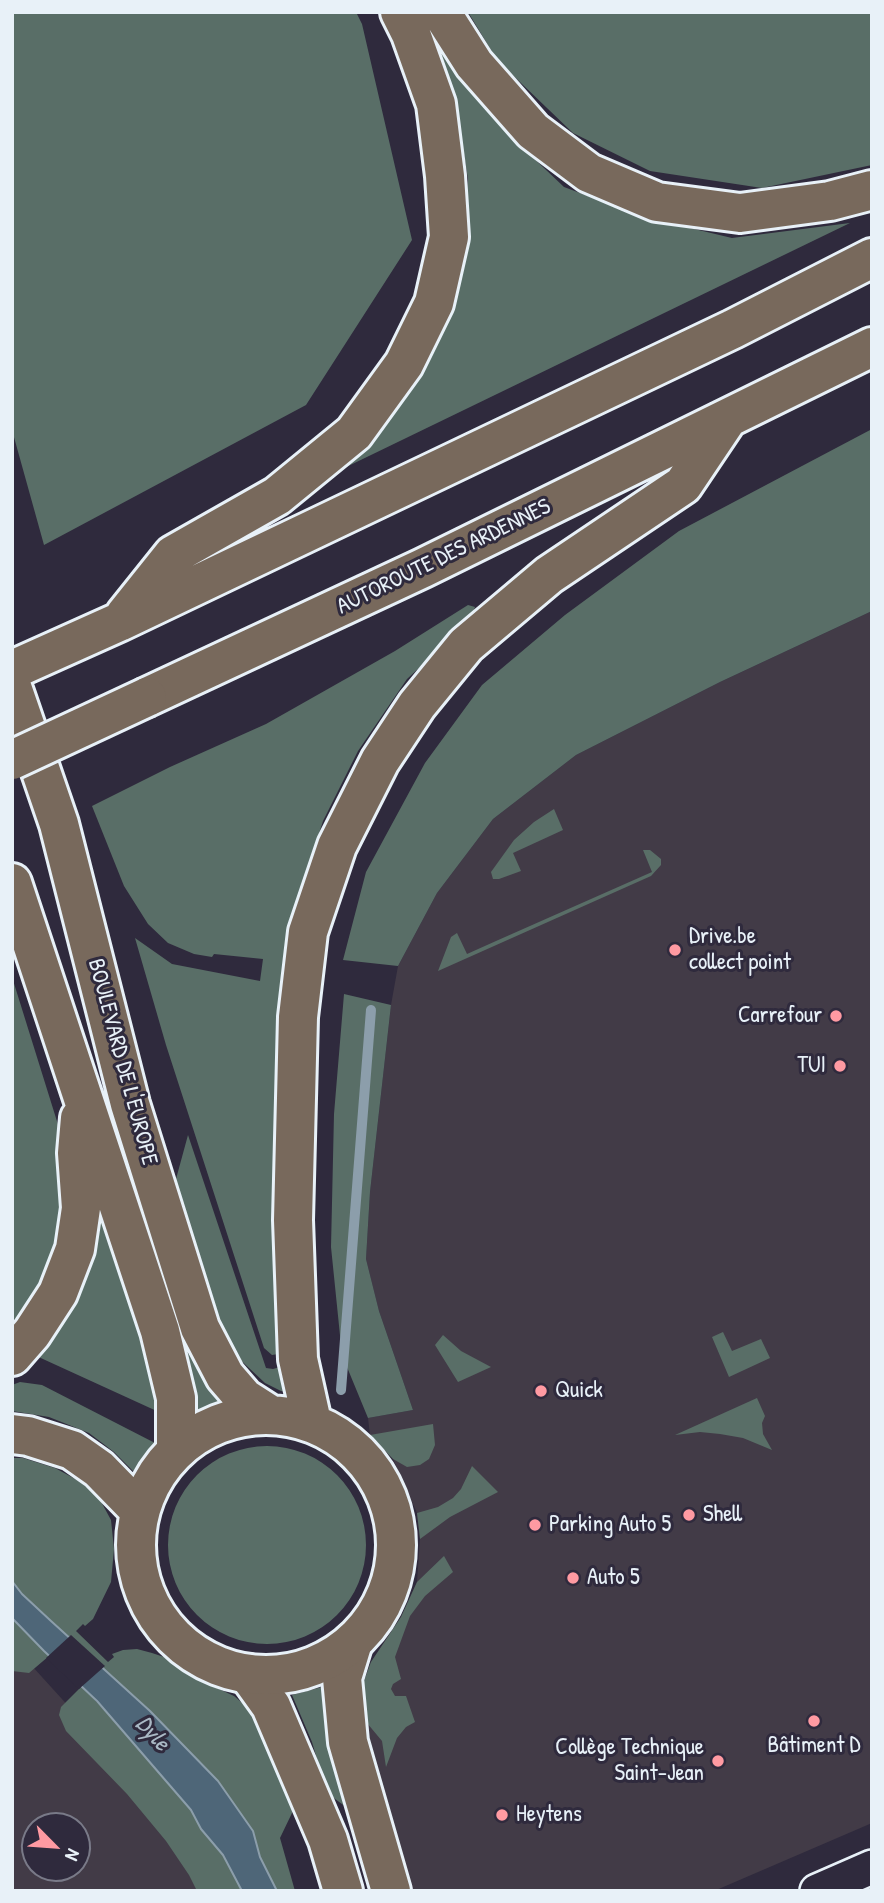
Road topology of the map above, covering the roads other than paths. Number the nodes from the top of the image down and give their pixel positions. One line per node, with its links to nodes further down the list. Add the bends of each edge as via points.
1 (400, 12): 7 (main road, via 436,104 441,140 449,237 435,303 404,364 354,433 277,496 173,555)
2 (440, 12): 3 (main road, via 474,64 533,131 589,173 657,202 740,213 830,201)
3 (872, 190)
4 (872, 258): 7 (main road)
5 (872, 347): 6 (main road, AUTOROUTE DES ARDENNES)
6 (726, 421): 10 (main road, AUTOROUTE DES ARDENNES, bridge); 15 (main road, via 683,485 549,575 466,646 417,705 337,846 308,932 298,1017 293,1220 298,1359)
7 (119, 622): 8 (main road)
8 (12, 670)
9 (12, 687): 14 (main road, BOULEVARD DE L'EUROPE, via 59,824 130,1104 200,1328 225,1376 244,1398)
10 (12, 760)
11 (12, 883): 12 (main road, BOULEVARD DE L'EUROPE)
12 (82, 1099): 13 (main road, via 77,1153 81,1208 75,1249 58,1293); 17 (main road, BOULEVARD DE L'EUROPE, via 160,1331 176,1398)
13 (12, 1356)
14 (269, 1414): 15 (main road, BOULEVARD DE L'EUROPE); 17 (main road, BOULEVARD DE L'EUROPE, via 235,1418 203,1431)
15 (312, 1422): 19 (main road, BOULEVARD DE L'EUROPE, via 340,1437 364,1458 382,1484 397,1532 392,1582 377,1615)
16 (12, 1434): 18 (main road, via 72,1450 99,1469)
17 (176, 1451): 18 (main road, BOULEVARD DE L'EUROPE, via 154,1479)
18 (140, 1511): 20 (main road, BOULEVARD DE L'EUROPE, via 136,1556 143,1587 157,1616 198,1656)
19 (354, 1642): 20 (main road, BOULEVARD DE L'EUROPE, via 322,1663 286,1674); 23 (main road, BOULEVARD DE L'EUROPE, via 342,1678 348,1742)
20 (248, 1674): 22 (main road, via 276,1717 328,1840)
21 (872, 1867): 24 (street)
22 (343, 1891)
23 (391, 1891)
24 (817, 1891)

